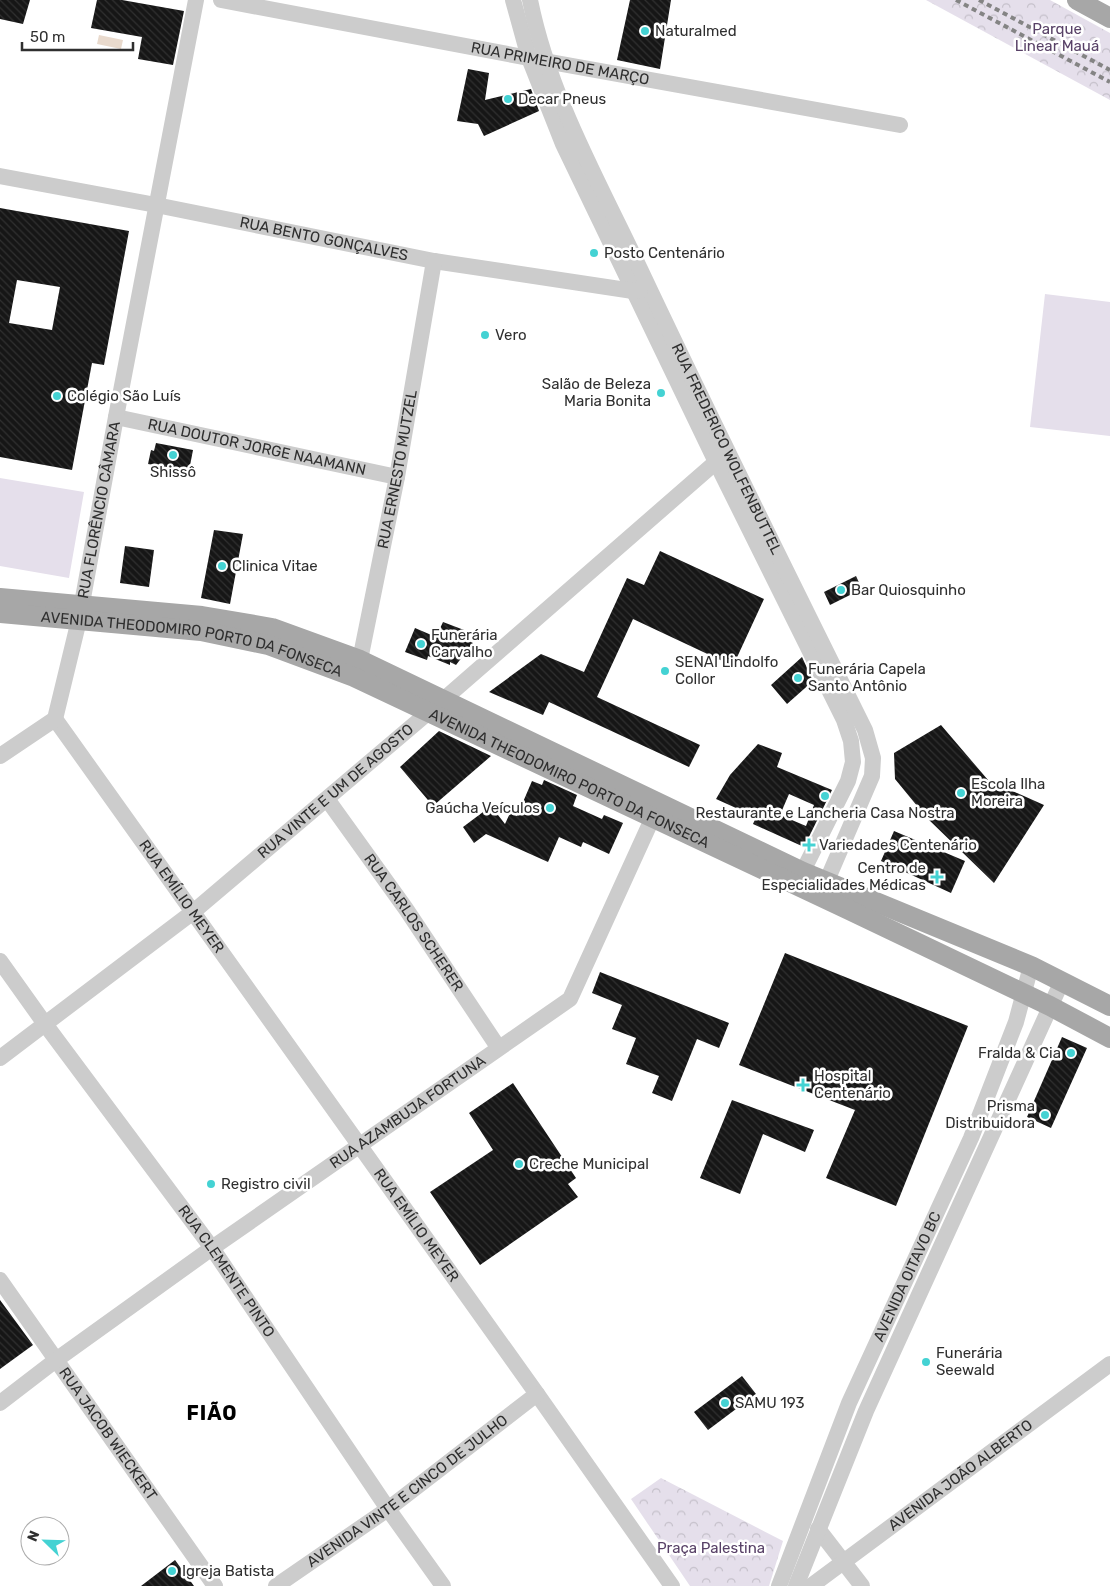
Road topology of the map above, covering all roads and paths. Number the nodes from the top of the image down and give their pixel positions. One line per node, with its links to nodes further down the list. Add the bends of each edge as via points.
1 (196, 0): 12 (street, RUA FLORÊNCIO CÂMARA)
2 (221, 0): 7 (street, RUA PRIMEIRO DE MARÇO)
3 (513, 0): 7 (street, RUA FREDERICO WOLFENBUTTEL)
4 (530, 0): 8 (street, RUA FREDERICO WOLFENBUTTEL)
5 (1078, 0): 6 (main road)
6 (1110, 18)
7 (529, 58): 8 (street, RUA PRIMEIRO DE MARÇO); 11 (street, RUA FREDERICO WOLFENBUTTEL, via 563,144)
8 (546, 61): 9 (street, RUA PRIMEIRO DE MARÇO); 11 (street, RUA FREDERICO WOLFENBUTTEL)
9 (900, 125)
10 (0, 176): 12 (street, RUA BENTO GONÇALVES)
11 (587, 176): 14 (street, RUA FREDERICO WOLFENBUTTEL)
12 (156, 205): 13 (street, RUA BENTO GONÇALVES); 15 (street, RUA FLORÊNCIO CÂMARA)
13 (434, 261): 14 (street, RUA BENTO GONÇALVES); 17 (street, RUA ERNESTO MUTZEL)
14 (641, 290): 16 (street, RUA FREDERICO WOLFENBUTTEL)
15 (116, 417): 17 (street, RUA DOUTOR JORGE NAAMANN); 19 (street, RUA FLORÊNCIO CÂMARA)
16 (722, 457): 21 (street, RUA FREDERICO WOLFENBUTTEL); 23 (street, RUA VINTE E UM DE AGOSTO)
17 (397, 477): 22 (street, RUA ERNESTO MUTZEL)
18 (0, 598): 19 (main road, AVENIDA THEODOMIRO PORTO DA FONSECA)
19 (80, 612): 20 (main road, AVENIDA THEODOMIRO PORTO DA FONSECA); 22 (main road, AVENIDA THEODOMIRO PORTO DA FONSECA, via 272,628); 24 (street, RUA FLORÊNCIO CÂMARA)
20 (0, 613)
21 (799, 614): 28 (street, RUA FREDERICO WOLFENBUTTEL, via 844,720 853,762 848,781); 29 (street, RUA FREDERICO WOLFENBUTTEL, via 865,730 873,758 872,776)
22 (357, 668): 23 (main road, AVENIDA THEODOMIRO PORTO DA FONSECA)
23 (436, 706): 26 (street, RUA VINTE E UM DE AGOSTO); 27 (main road, AVENIDA THEODOMIRO PORTO DA FONSECA)
24 (55, 719): 25 (street); 30 (street, RUA EMÍLIO MEYER)
25 (0, 756)
26 (327, 799): 30 (street, RUA VINTE E UM DE AGOSTO); 41 (street, RUA CARLOS SCHERER, via 406,909)
27 (656, 811): 28 (main road, AVENIDA THEODOMIRO PORTO DA FONSECA); 41 (street, RUA AZAMBUJA FORTUNA, via 570,999)
28 (799, 878): 29 (main road, AVENIDA THEODOMIRO PORTO DA FONSECA)
29 (824, 889): 31 (main road, AVENIDA THEODOMIRO PORTO DA FONSECA); 32 (main road, AVENIDA THEODOMIRO PORTO DA FONSECA)
30 (194, 912): 39 (street, RUA VINTE E UM DE AGOSTO); 43 (street, RUA EMÍLIO MEYER)
31 (932, 925): 32 (main road); 34 (main road, AVENIDA THEODOMIRO PORTO DA FONSECA)
32 (922, 945): 36 (main road, AVENIDA THEODOMIRO PORTO DA FONSECA)
33 (0, 962): 39 (street, RUA CLEMENTE PINTO)
34 (1031, 966): 35 (main road, AVENIDA THEODOMIRO PORTO DA FONSECA); 36 (street, AVENIDA OITAVO BC)
35 (1062, 980): 37 (street, AVENIDA OITAVO BC); 38 (main road, AVENIDA THEODOMIRO PORTO DA FONSECA)
36 (1024, 994): 37 (main road, AVENIDA THEODOMIRO PORTO DA FONSECA); 50 (street, AVENIDA OITAVO BC, via 970,1138 849,1404)
37 (1050, 1006): 40 (main road, AVENIDA THEODOMIRO PORTO DA FONSECA); 51 (street, AVENIDA OITAVO BC, via 866,1411)
38 (1110, 1006)
39 (45, 1024): 42 (street, RUA VINTE E UM DE AGOSTO); 44 (street, RUA CLEMENTE PINTO)
40 (1110, 1038)
41 (498, 1048): 43 (street, RUA AZAMBUJA FORTUNA)
42 (0, 1058)
43 (361, 1146): 44 (street, RUA AZAMBUJA FORTUNA); 48 (street, RUA EMÍLIO MEYER)
44 (212, 1248): 46 (street, RUA AZAMBUJA FORTUNA); 52 (street, RUA CLEMENTE PINTO)
45 (0, 1280): 46 (street, RUA JACOB WIECKERT)
46 (56, 1360): 49 (street, RUA AZAMBUJA FORTUNA); 55 (street, RUA JACOB WIECKERT)
47 (1110, 1364): 54 (street, AVENIDA JOÃO ALBERTO)
48 (537, 1394): 52 (street, AVENIDA VINTE E CINCO DE JULHO); 58 (street, RUA EMÍLIO MEYER)
49 (0, 1403)
50 (824, 1470): 51 (street); 59 (street, AVENIDA OITAVO BC)
51 (840, 1476): 53 (street, AVENIDA OITAVO BC)
52 (388, 1509): 56 (street, AVENIDA VINTE E CINCO DE JULHO); 57 (street, RUA CLEMENTE PINTO)
53 (818, 1528): 54 (street); 60 (street, AVENIDA OITAVO BC)
54 (843, 1563): 61 (street, AVENIDA JOÃO ALBERTO); 62 (street)
55 (215, 1586)
56 (276, 1586)
57 (443, 1586)
58 (672, 1586)
59 (779, 1586)
60 (796, 1586)
61 (811, 1586)
62 (862, 1586)

